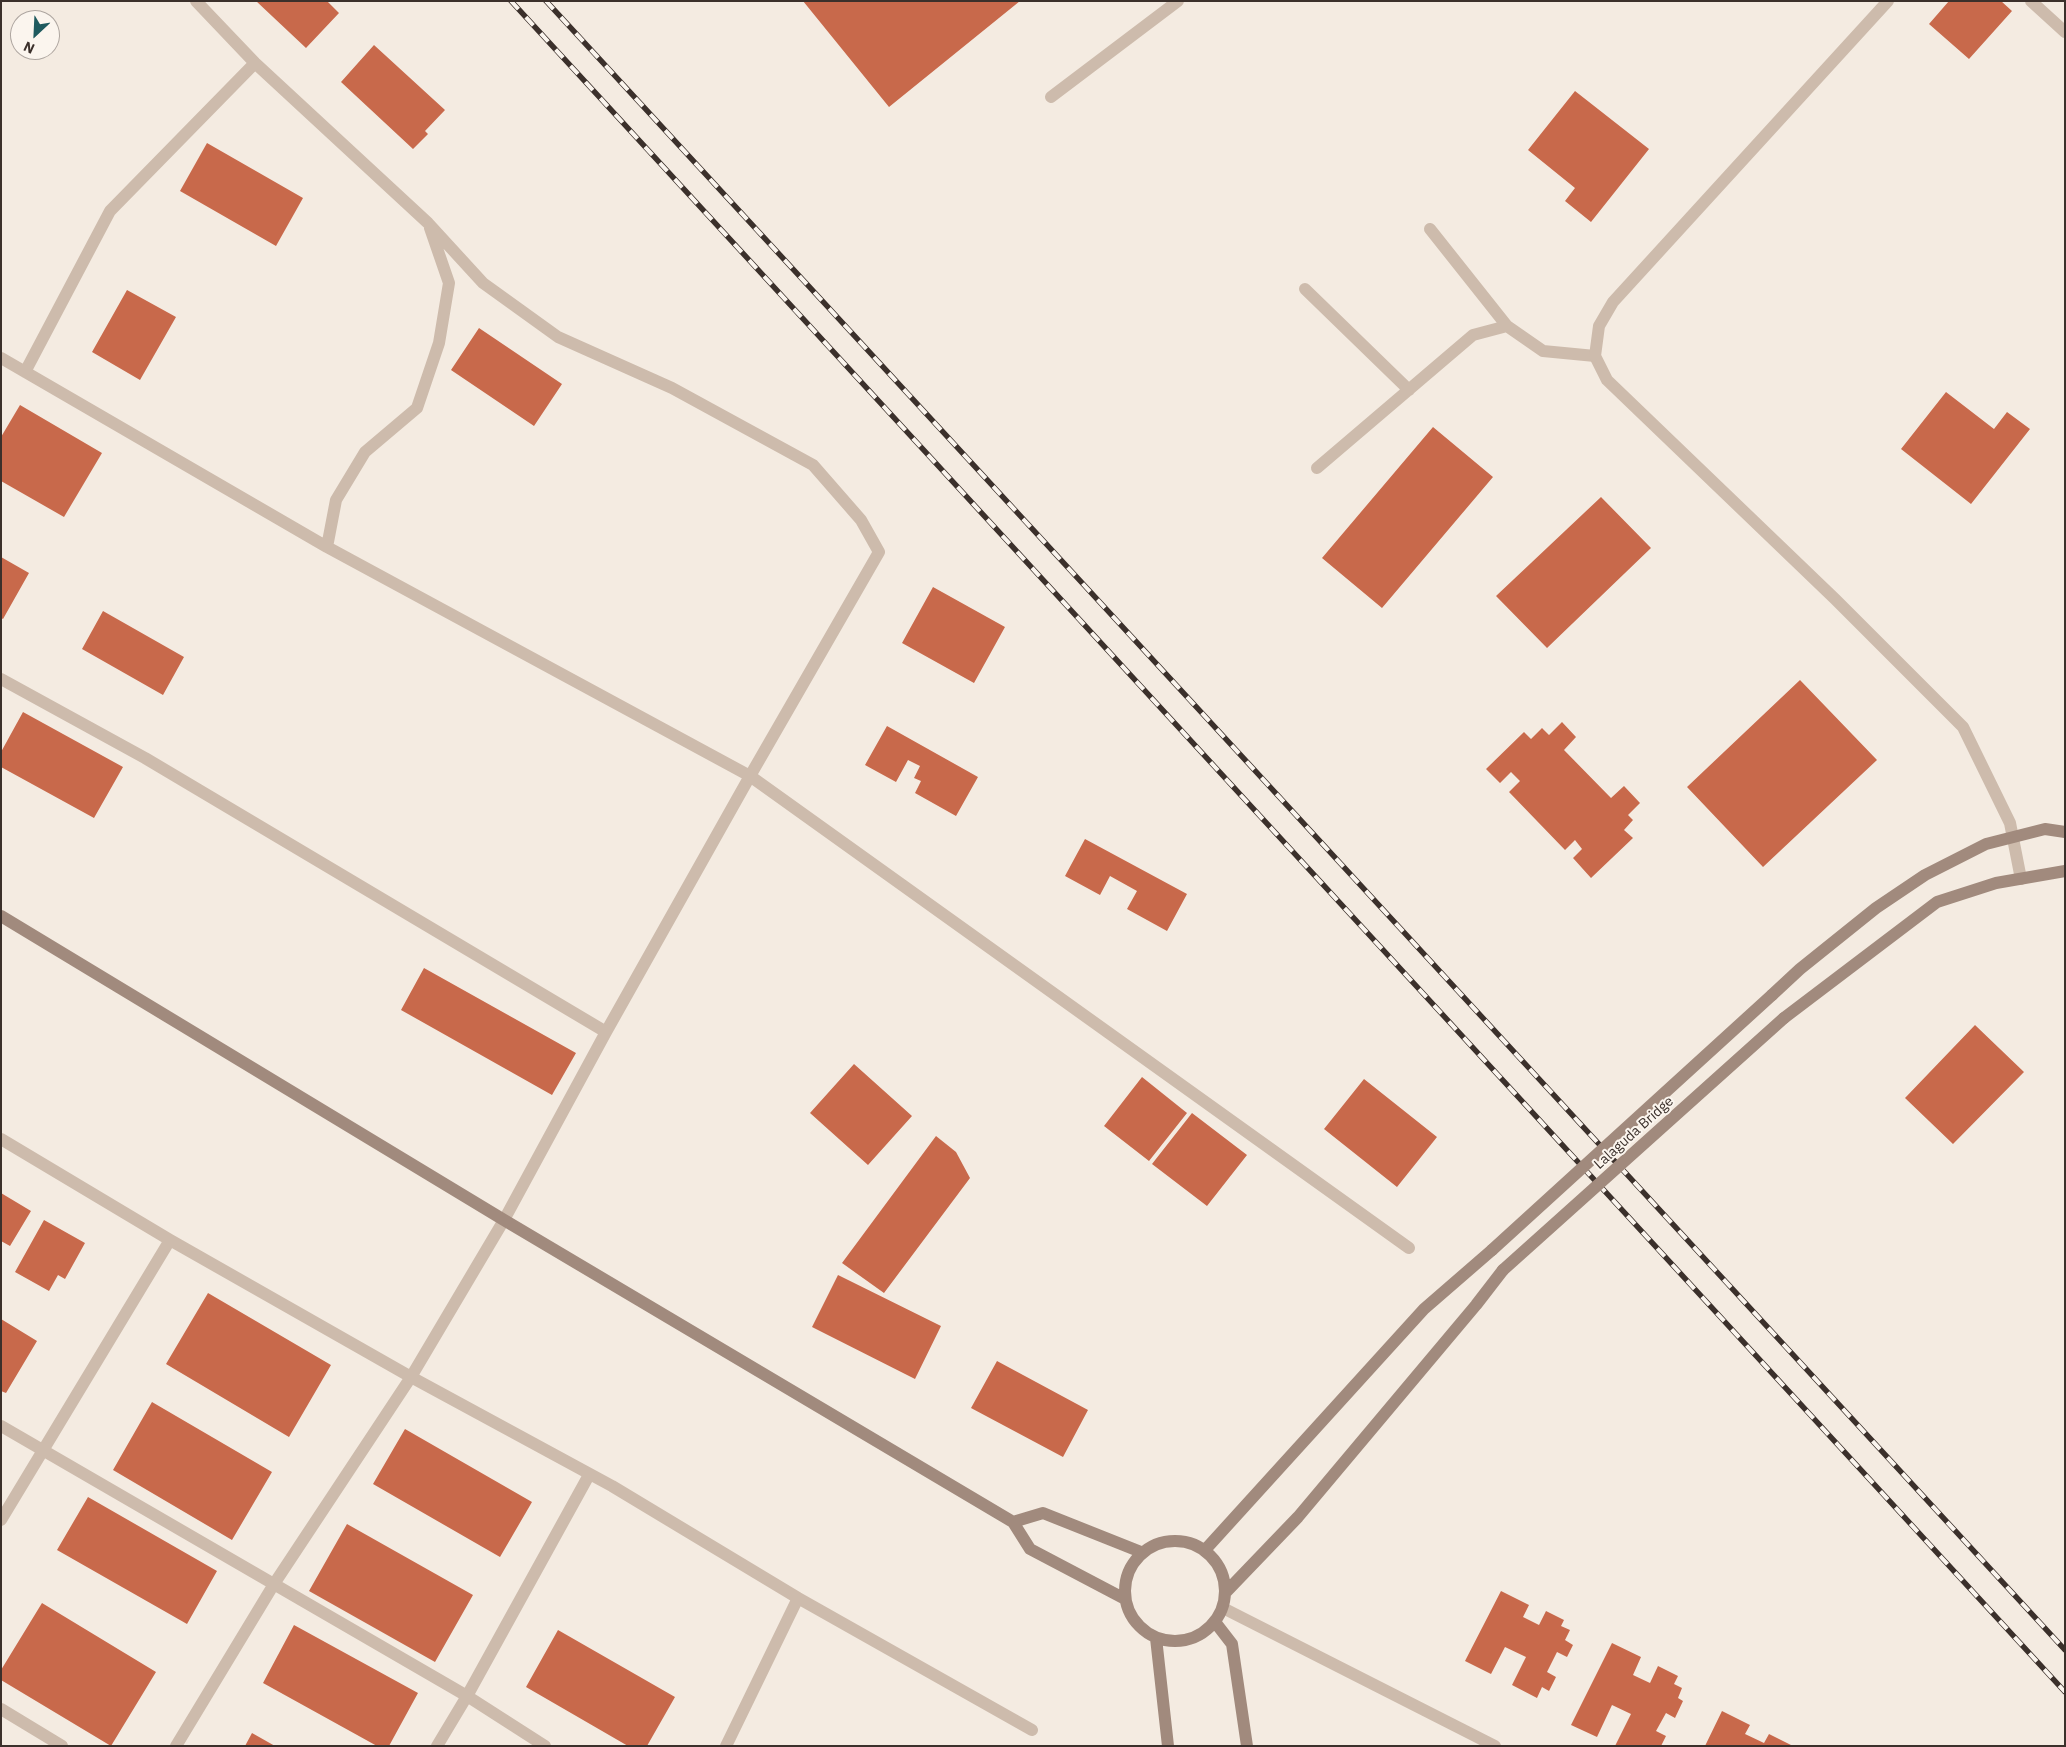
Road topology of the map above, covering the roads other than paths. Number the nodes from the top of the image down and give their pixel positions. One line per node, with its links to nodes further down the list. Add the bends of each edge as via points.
1 (196, 1): 6 (street)
2 (1178, 1): 7 (street)
3 (1888, 1): 12 (street, via 1613,302 1598,326)
4 (2031, 1): 5 (street)
5 (2065, 32)
6 (255, 63): 8 (street); 14 (street, via 110,211)
7 (1051, 96)
8 (428, 223): 17 (street, via 449,283 439,343 417,408 365,452 336,500); 19 (street, via 483,283 558,336 672,388 813,465 861,520 879,552)
9 (1430, 229): 11 (street)
10 (1305, 289): 15 (street)
11 (1507, 326): 12 (street, via 1543,351); 15 (street, via 1473,335)
12 (1595, 356): 21 (street, via 1607,380 1963,727 2010,823)
13 (1, 358): 14 (street)
14 (25, 372): 17 (street)
15 (1409, 390): 16 (street)
16 (1317, 468)
17 (327, 547): 19 (street)
18 (1, 679): 25 (street, via 145,758)
19 (750, 776): 25 (street); 29 (street)
20 (2065, 832): 21 (street, via 2045,829)
21 (2013, 837): 23 (street); 36 (street, bridge, via 1986,844 1925,875 1876,908 1800,969 1424,1309)
22 (2065, 871): 23 (street, Lalaguda Bridge)
23 (2021, 878): 39 (street, Lalaguda Bridge, bridge, via 1937,902 1784,1018 1503,1270 1298,1517)
24 (1, 916): 27 (street)
25 (606, 1032): 27 (street)
26 (1, 1139): 28 (street)
27 (504, 1220): 30 (street); 35 (street)
28 (170, 1240): 30 (street); 32 (street)
29 (1409, 1248)
30 (411, 1377): 33 (street); 38 (street)
31 (1, 1426): 32 (street)
32 (44, 1450): 34 (street); 38 (street)
33 (589, 1475): 40 (street); 45 (street)
34 (1, 1520)
35 (1013, 1522): 37 (street, via 1043,1513); 41 (street, via 1030,1549)
36 (1205, 1550): 37 (street, via 1190,1542 1172,1540 1156,1543); 39 (street, via 1224,1576)
37 (1141, 1552): 41 (street, via 1130,1566)
38 (274, 1584): 45 (street); 49 (street)
39 (1226, 1592): 42 (street)
40 (798, 1598): 47 (street); 52 (street)
41 (1124, 1599): 44 (street, via 1130,1615)
42 (1223, 1608): 43 (street); 55 (street)
43 (1215, 1622): 44 (street, via 1188,1640); 54 (street, via 1232,1644)
44 (1156, 1638): 53 (street)
45 (467, 1696): 50 (street); 51 (street)
46 (1, 1708): 48 (street)
47 (1032, 1730)
48 (62, 1746)
49 (176, 1746)
50 (437, 1746)
51 (545, 1746)
52 (726, 1746)
53 (1168, 1746)
54 (1247, 1746)
55 (1495, 1746)

